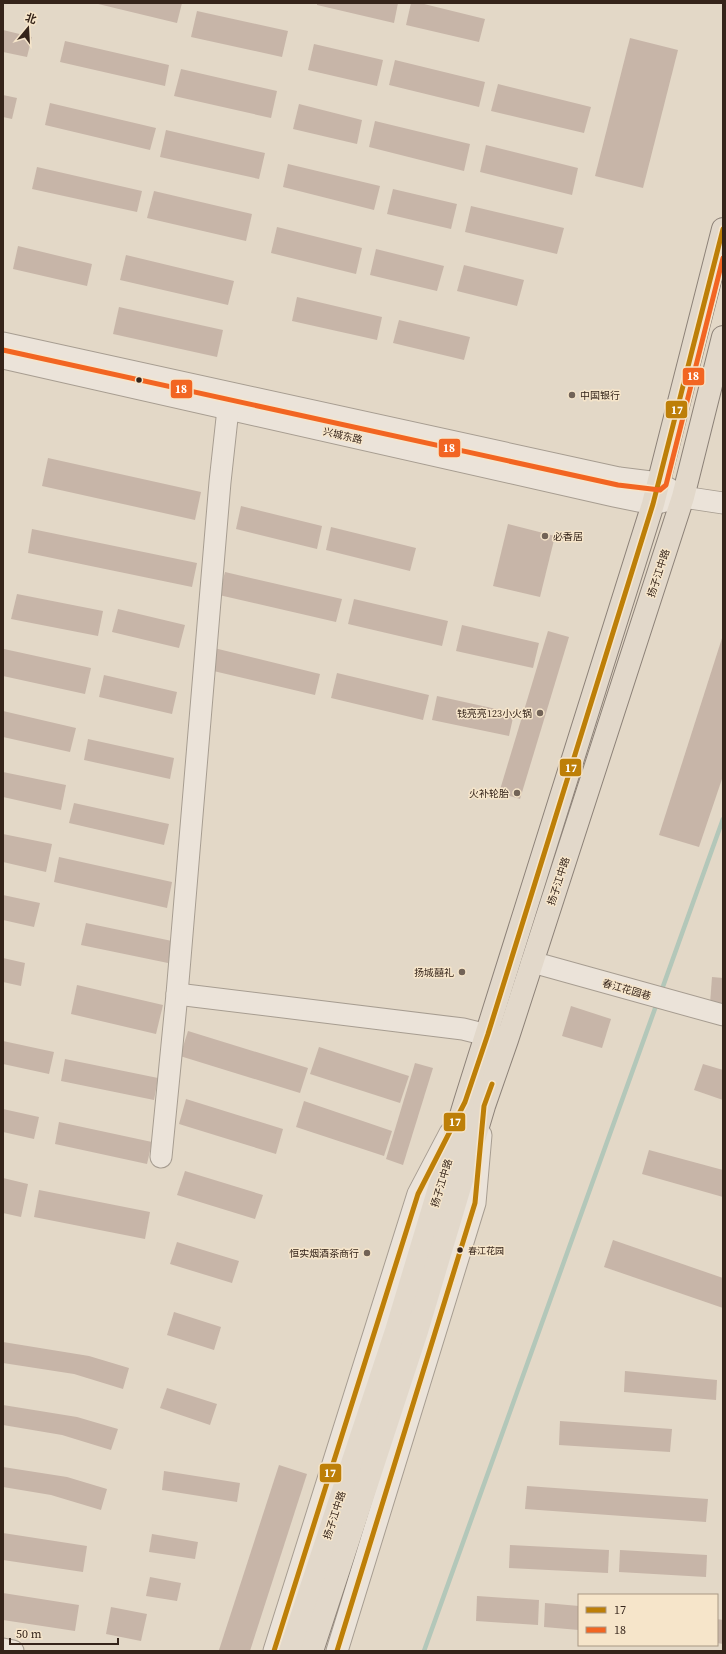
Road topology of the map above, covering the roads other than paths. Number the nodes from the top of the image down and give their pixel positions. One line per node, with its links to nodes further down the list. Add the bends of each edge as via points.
1 (723, 229): 6 (main road, 扬子江中路)
2 (723, 337): 7 (main road, 扬子江中路)
3 (3, 343): 6 (street, 兴城东路, via 619,478)
4 (3, 358): 5 (street, 兴城东路)
5 (228, 408): 9 (street, 兴城东路); 11 (street)
6 (659, 483): 7 (street, 兴城东路); 9 (main road, 扬子江中路)
7 (683, 497): 8 (street, 兴城东路); 9 (street, 兴城东路); 10 (main road, 扬子江中路)
8 (723, 503)
9 (653, 504): 13 (main road, 扬子江中路)
10 (532, 962): 12 (street, 春江花园巷); 13 (main road, 扬子江中路)
11 (177, 994): 13 (street, via 455,1028); 15 (street)
12 (723, 1015)
13 (498, 1037): 14 (main road, 扬子江中路)
14 (475, 1104): 18 (street, via 418,1194); 19 (main road, 扬子江中路, via 338,1502); 20 (main road, 扬子江中路, via 417,1331); 21 (street, via 475,1203)
15 (161, 1157)
16 (3, 1649): 17 (street)
17 (13, 1651)
18 (274, 1651)
19 (290, 1651)
20 (312, 1651)
21 (337, 1651)

